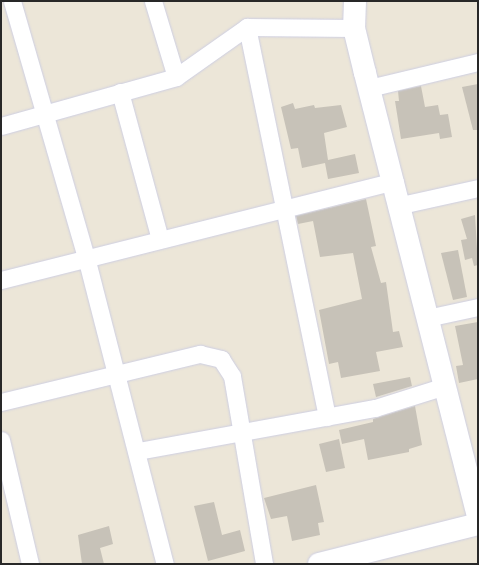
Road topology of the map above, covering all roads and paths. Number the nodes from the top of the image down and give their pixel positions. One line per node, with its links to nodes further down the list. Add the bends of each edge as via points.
1 (12, 1): 10 (street)
2 (153, 1): 7 (street)
3 (355, 1): 5 (street)
4 (247, 27): 5 (street); 7 (street); 15 (street)
5 (354, 28): 8 (street)
6 (478, 62): 8 (street)
7 (176, 77): 9 (street)
8 (369, 88): 12 (street)
9 (120, 92): 10 (street); 16 (street)
10 (44, 114): 11 (street); 17 (street)
11 (1, 126)
12 (395, 181): 14 (street); 15 (street)
13 (478, 188): 14 (street)
14 (401, 205): 20 (street)
15 (286, 209): 16 (street); 24 (street)
16 (160, 239): 17 (street)
17 (86, 257): 18 (street); 21 (street)
18 (1, 280)
19 (478, 307): 20 (street)
20 (427, 318): 22 (street)
21 (117, 372): 23 (street); 25 (street, via 211,354 221,359 232,376); 27 (street)
22 (445, 386): 24 (street, via 375,408); 28 (street)
23 (1, 402)
24 (327, 417): 25 (street)
25 (242, 430): 27 (street); 32 (street)
26 (1, 440): 30 (street)
27 (138, 451): 31 (street)
28 (478, 516)
29 (478, 524): 33 (street)
30 (30, 564)
31 (165, 564)
32 (264, 564)
33 (318, 564)

